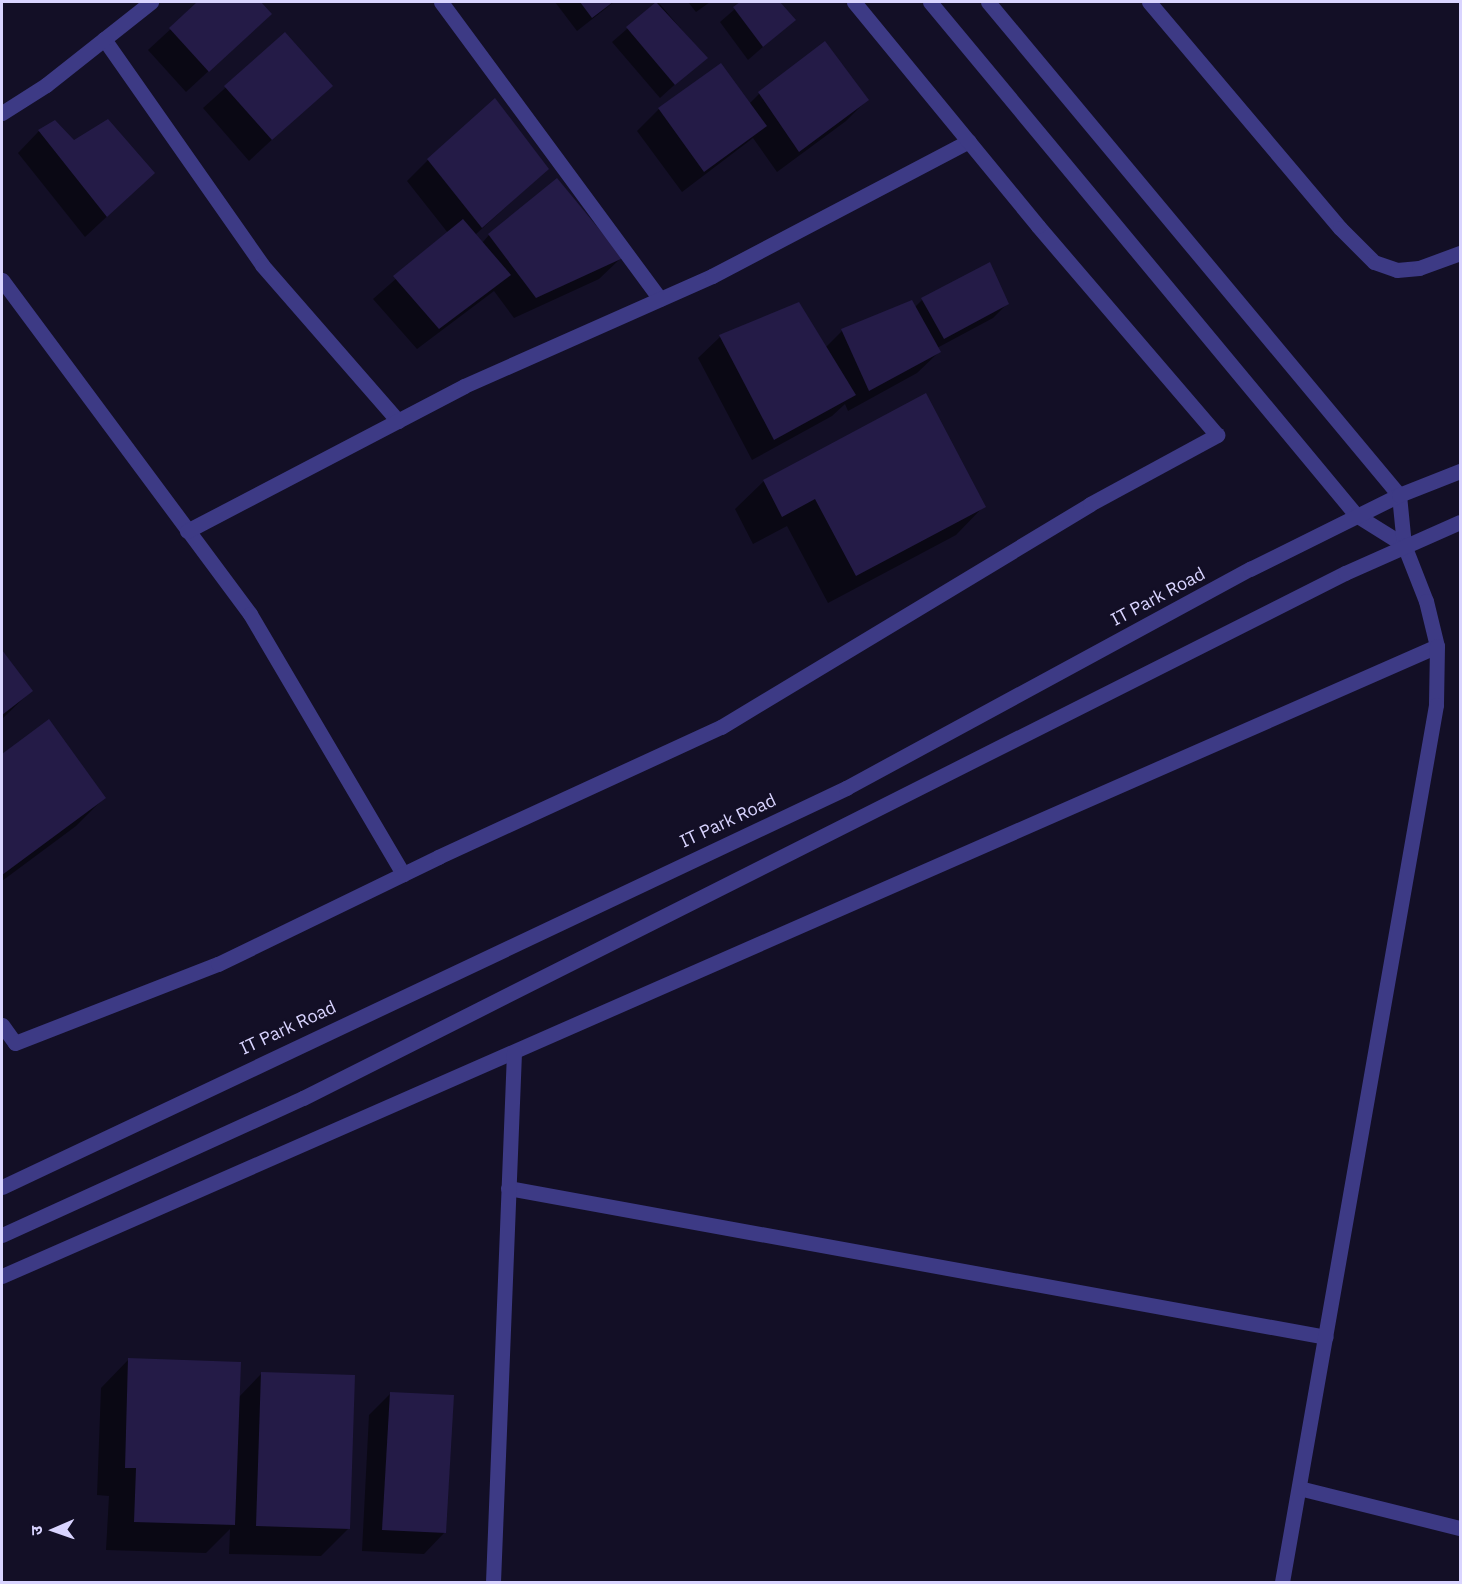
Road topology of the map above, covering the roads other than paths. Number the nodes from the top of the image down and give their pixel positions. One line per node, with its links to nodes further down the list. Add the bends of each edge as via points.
1 (151, 2): 7 (street)
2 (441, 2): 12 (street)
3 (854, 2): 9 (street)
4 (930, 2): 16 (street)
5 (988, 2): 15 (street)
6 (1149, 2): 10 (street, via 1340,228 1374,262 1397,270)
7 (104, 39): 8 (street, via 46,85); 13 (street, via 262,265)
8 (2, 113)
9 (969, 141): 12 (street); 21 (street, via 1216,435 1090,504 722,728)
10 (1461, 253)
11 (2, 280): 18 (street)
12 (660, 299): 13 (street, via 464,386)
13 (398, 421): 18 (street)
14 (1461, 471): 15 (street, IT Park Road)
15 (1399, 495): 16 (street, IT Park Road); 19 (street)
16 (1356, 515): 19 (street); 24 (street, IT Park Road, via 846,788)
17 (1461, 522): 19 (street)
18 (187, 531): 21 (street, via 250,614)
19 (1404, 545): 20 (street, via 1426,601); 26 (street, via 303,1098)
20 (1437, 646): 23 (street); 28 (street, via 1436,705)
21 (403, 873): 22 (street, via 218,964 15,1043)
22 (2, 1025)
23 (514, 1053): 25 (street); 27 (street)
24 (2, 1187)
25 (508, 1188): 28 (street); 31 (street)
26 (2, 1235)
27 (2, 1276)
28 (1326, 1337): 29 (street)
29 (1299, 1488): 30 (street); 32 (street)
30 (1461, 1528)
31 (493, 1582)
32 (1282, 1582)

